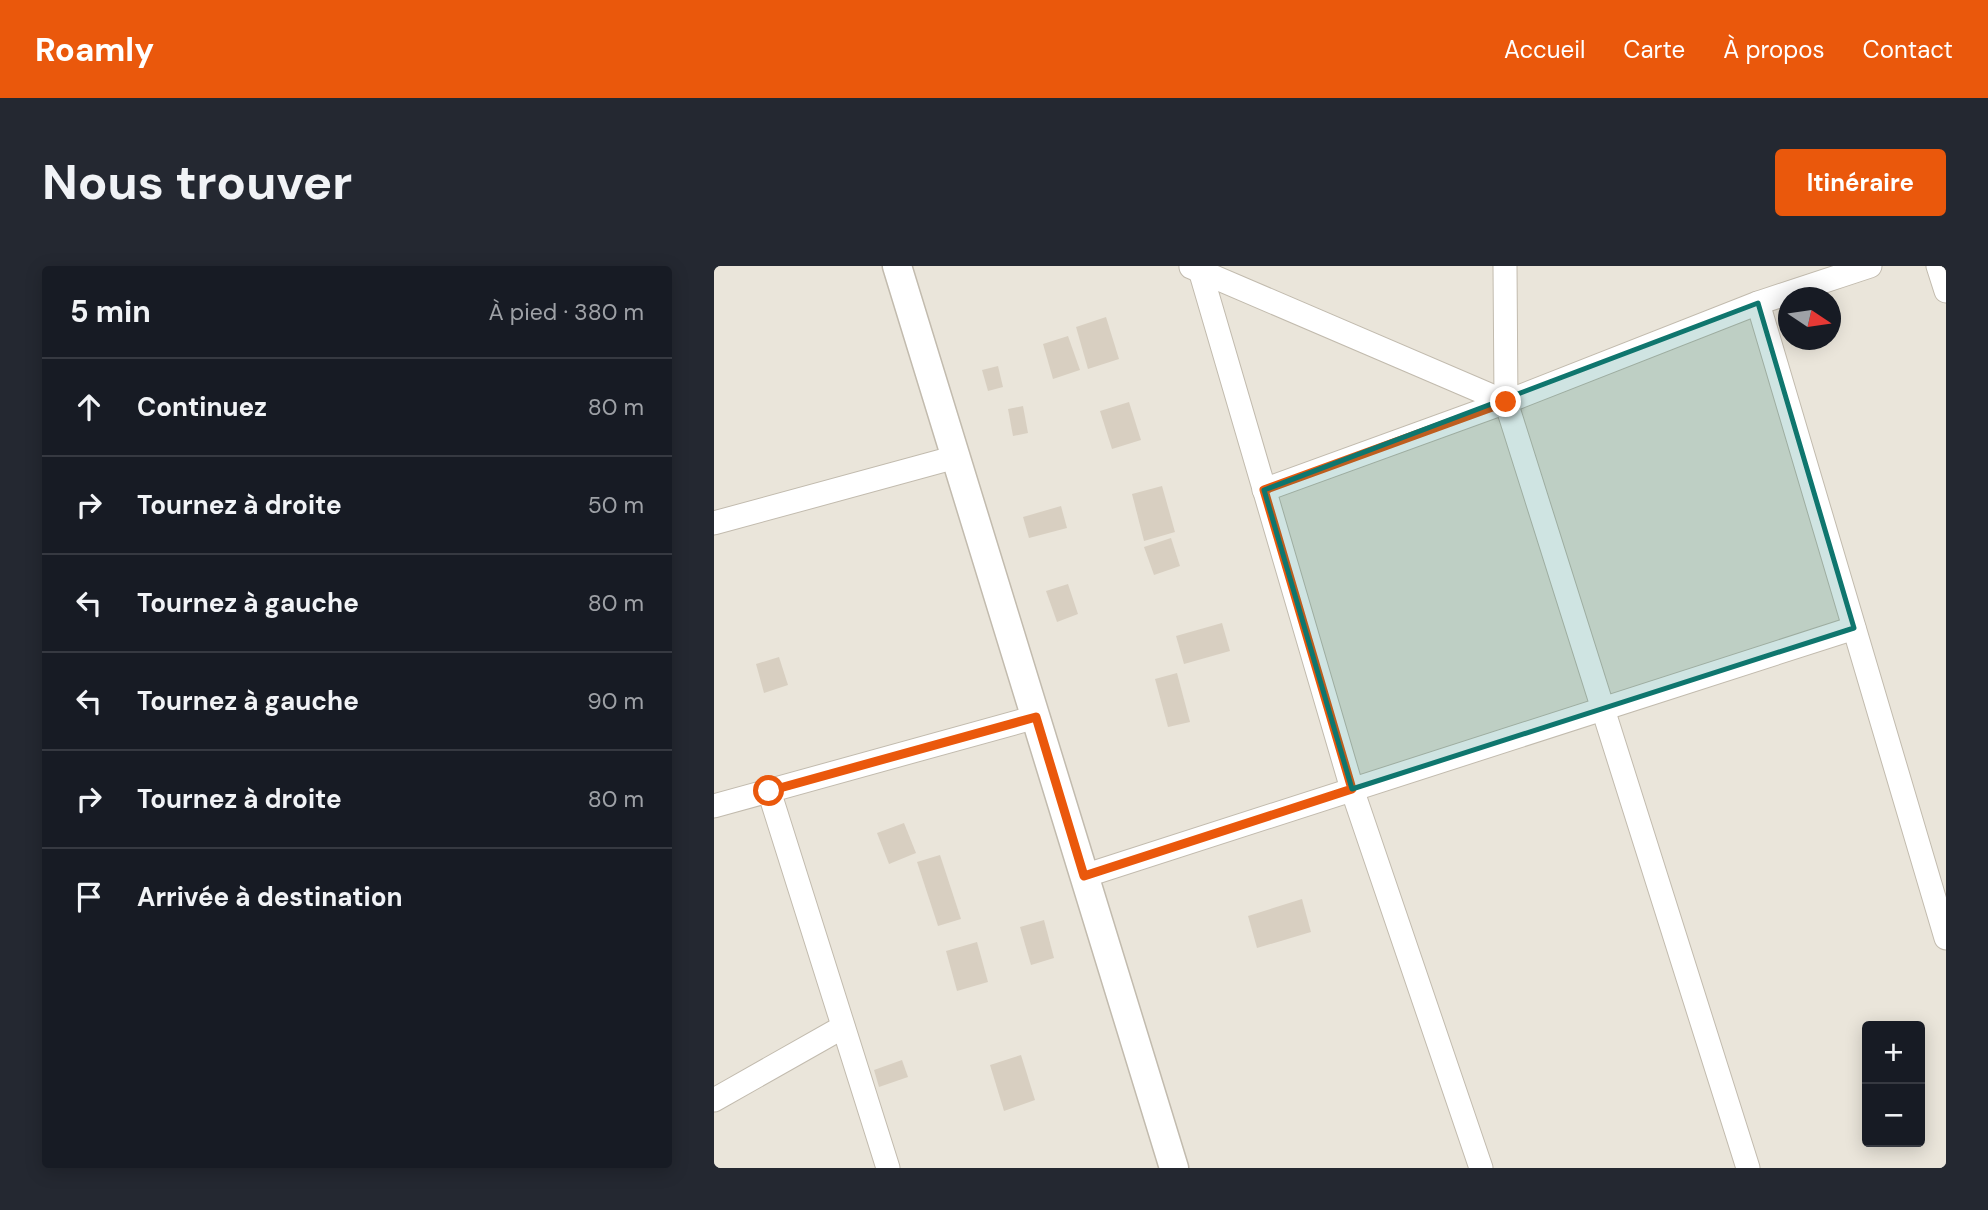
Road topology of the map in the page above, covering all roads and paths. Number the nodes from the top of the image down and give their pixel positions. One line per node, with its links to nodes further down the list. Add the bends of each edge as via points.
1 (897, 266): 9 (street)
2 (1505, 266): 8 (street)
3 (1870, 266): 7 (street)
4 (1938, 266): 6 (street)
5 (1195, 268): 8 (street); 10 (street)
6 (1946, 292)
7 (1758, 303): 8 (street); 12 (street)
8 (1506, 402): 10 (street); 13 (street)
9 (956, 457): 11 (street); 14 (street)
10 (1264, 490): 15 (street)
11 (714, 523)
12 (1854, 628): 13 (street); 19 (street)
13 (1603, 709): 15 (street); 25 (street)
14 (1036, 717): 16 (street); 18 (street)
15 (1352, 789): 18 (street); 24 (street)
16 (769, 791): 17 (street); 20 (street)
17 (714, 806)
18 (1084, 876): 23 (street)
19 (1946, 938)
20 (843, 1027): 21 (street); 22 (street)
21 (714, 1100)
22 (888, 1168)
23 (1174, 1168)
24 (1481, 1168)
25 (1748, 1168)

